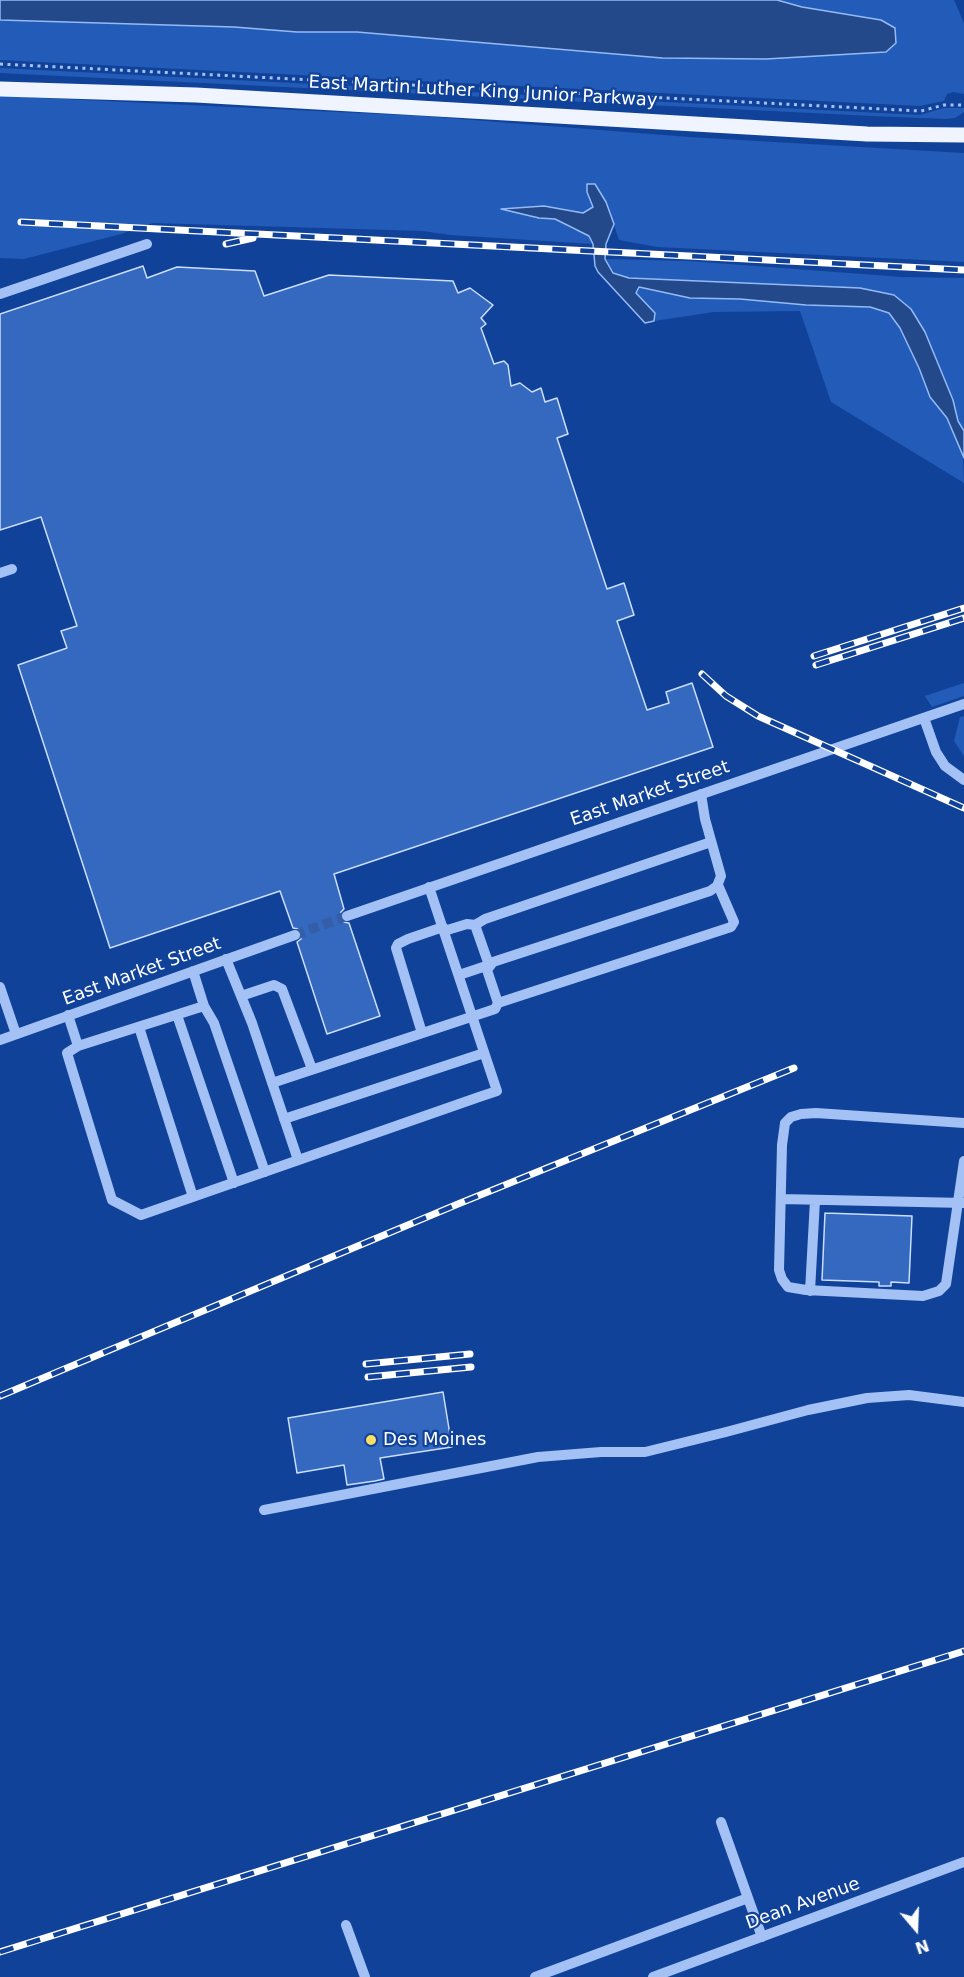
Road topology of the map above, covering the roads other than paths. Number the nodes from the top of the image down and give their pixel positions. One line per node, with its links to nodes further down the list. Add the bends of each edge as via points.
1 (0, 89): 2 (main road, East Martin Luther King Junior Parkway, via 196,95 856,133)
2 (964, 135)
3 (147, 244): 4 (street)
4 (0, 294)
5 (12, 569): 6 (street)
6 (0, 573)
7 (964, 704): 8 (street, East Market Street)
8 (924, 718): 9 (street, via 945,766); 10 (street, East Market Street)
9 (964, 780)
10 (701, 794): 11 (street); 13 (street, East Market Street)
11 (711, 842): 12 (street, via 721,876); 15 (street)
12 (718, 885): 19 (street, via 710,891 568,935); 24 (street, via 734,922 731,927)
13 (429, 887): 14 (street, East Market Street); 16 (street)
14 (347, 916)
15 (475, 925): 16 (street); 19 (street)
16 (443, 929): 21 (street); 30 (street, via 408,939 396,948)
17 (295, 935): 18 (street, East Market Street)
18 (226, 959): 20 (street, East Market Street); 23 (street)
19 (489, 965): 21 (street); 24 (street, via 488,975)
20 (193, 971): 25 (street); 27 (street, East Market Street)
21 (459, 975): 28 (street)
22 (0, 987): 31 (street)
23 (242, 996): 35 (street, via 274,985 282,989); 36 (street)
24 (498, 1003): 28 (street, via 495,1009)
25 (204, 1006): 26 (street); 41 (street, via 214,1023)
26 (177, 1015): 29 (street); 42 (street)
27 (68, 1016): 31 (street, East Market Street); 33 (street)
28 (472, 1017): 30 (street); 34 (street)
29 (139, 1027): 33 (street); 43 (street)
30 (422, 1033): 35 (street)
31 (16, 1034): 32 (street, East Market Street)
32 (0, 1040)
33 (78, 1046): 43 (street, via 67,1053 112,1200 141,1215)
34 (484, 1053): 37 (street); 39 (street, via 497,1091)
35 (312, 1069): 36 (street)
36 (272, 1083): 37 (street)
37 (284, 1119): 39 (street)
38 (964, 1124): 44 (street, via 816,1113 791,1117 785,1123)
39 (298, 1160): 41 (street)
40 (964, 1161): 46 (street)
41 (265, 1172): 42 (street)
42 (234, 1183): 43 (street)
43 (193, 1197)
44 (781, 1199): 45 (street); 47 (street, via 779,1270 788,1287)
45 (815, 1200): 46 (street); 47 (street)
46 (961, 1203): 47 (street, via 946,1284 939,1291 923,1296)
47 (810, 1291)
48 (964, 1402): 49 (street, via 909,1395 867,1398 645,1452 538,1457)
49 (264, 1510)
50 (721, 1822): 52 (street)
51 (964, 1862): 54 (street, Dean Avenue)
52 (748, 1898): 54 (street); 55 (street)
53 (346, 1925): 56 (street)
54 (762, 1937): 59 (street, Dean Avenue)
55 (567, 1965): 57 (street); 58 (street)
56 (365, 1977)
57 (535, 1977)
58 (571, 1977)
59 (653, 1977)

